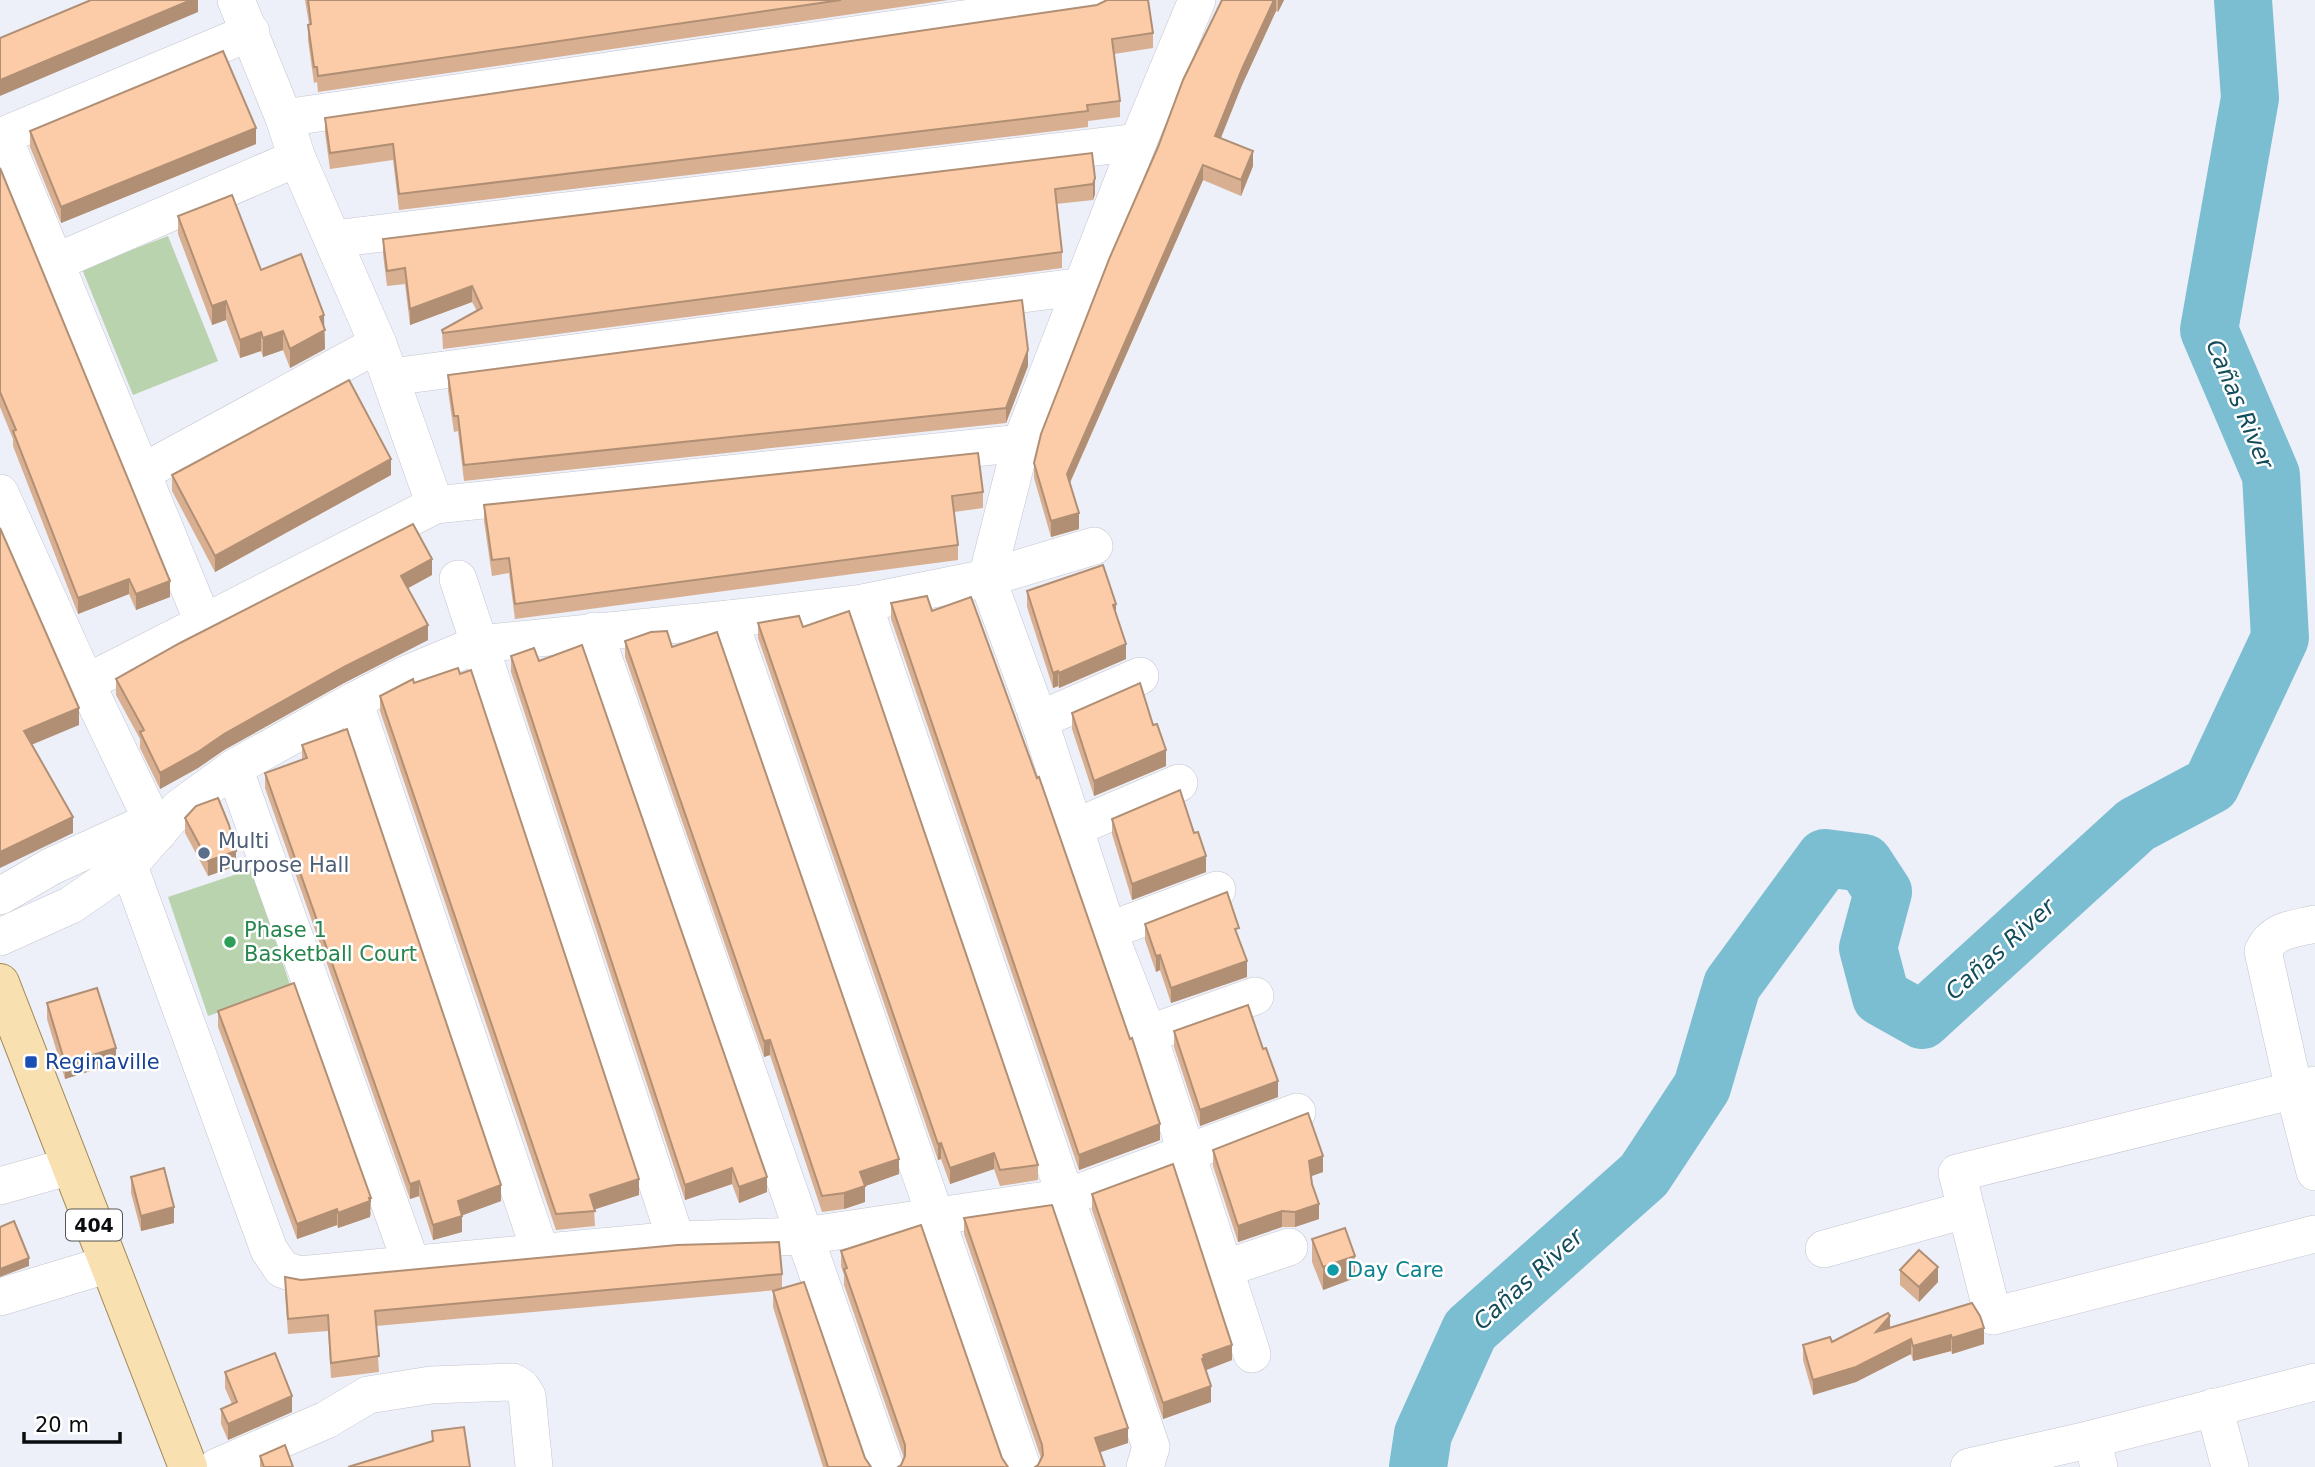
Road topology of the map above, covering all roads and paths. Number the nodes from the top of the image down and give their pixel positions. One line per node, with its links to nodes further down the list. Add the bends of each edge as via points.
1 (1094, 0): 4 (street)
2 (1197, 0): 6 (street)
3 (243, 16): 4 (street); 5 (street)
4 (284, 118): 7 (street)
5 (1, 136): 9 (street)
6 (1138, 142): 8 (street); 10 (street)
7 (297, 158): 8 (street); 9 (street)
8 (333, 239): 11 (street)
9 (56, 262): 13 (street)
10 (1083, 286): 11 (street); 12 (street)
11 (384, 360): 13 (street); 15 (street)
12 (1021, 443): 15 (street); 17 (street)
13 (143, 472): 21 (street)
14 (0, 493): 25 (street)
15 (435, 505): 21 (street)
16 (1094, 546): 17 (street)
17 (987, 578): 19 (street); 27 (street)
18 (458, 579): 23 (street)
19 (863, 603): 20 (street); 47 (street)
20 (729, 619): 22 (street); 49 (street)
21 (204, 624): 25 (street)
22 (594, 631): 23 (street); 51 (street)
23 (479, 644): 26 (street); 52 (street)
24 (1140, 677): 27 (street)
25 (86, 683): 30 (street)
26 (354, 701): 28 (street); 55 (street)
27 (1039, 720): 31 (street)
28 (234, 768): 30 (street); 56 (street)
29 (1179, 783): 31 (street)
30 (163, 821): 32 (street)
31 (1074, 828): 36 (street)
32 (124, 850): 34 (street, via 52,866); 37 (street, via 71,905); 56 (street, via 269,1250 282,1269 299,1275)
33 (1217, 890): 36 (street)
34 (0, 896)
35 (2315, 924): 41 (street, via 2282,932 2268,940 2263,951)
36 (1108, 931): 40 (street)
37 (0, 937)
38 (0, 983): 44 (main road, 404)
39 (1255, 996): 40 (street)
40 (1148, 1034): 43 (street)
41 (2304, 1087): 45 (street); 48 (street, via 1956,1173)
42 (1297, 1112): 43 (street)
43 (1185, 1154): 47 (street); 58 (street)
44 (71, 1166): 46 (street); 57 (main road, 404)
45 (2315, 1172)
46 (0, 1186)
47 (1067, 1197): 49 (street); 69 (street, via 1152,1447)
48 (1965, 1210): 50 (street, via 1993,1316); 54 (street)
49 (934, 1217): 51 (street); 68 (street)
50 (2315, 1234)
51 (804, 1237): 52 (street); 67 (street)
52 (676, 1240): 55 (street)
53 (1289, 1247): 58 (street)
54 (1824, 1249)
55 (540, 1251): 56 (street)
56 (411, 1264)
57 (109, 1265): 59 (street); 64 (main road, 404)
58 (1223, 1269): 60 (street)
59 (0, 1297)
60 (1252, 1354)
61 (2315, 1382): 62 (street)
62 (2214, 1407): 63 (street); 71 (street)
63 (2095, 1453): 70 (street)
64 (188, 1467)
65 (217, 1467): 66 (street, via 326,1420 368,1395 431,1385 513,1382 527,1396)
66 (534, 1467)
67 (885, 1467)
68 (1022, 1467)
69 (1144, 1467)
70 (1969, 1467)
71 (2230, 1467)

